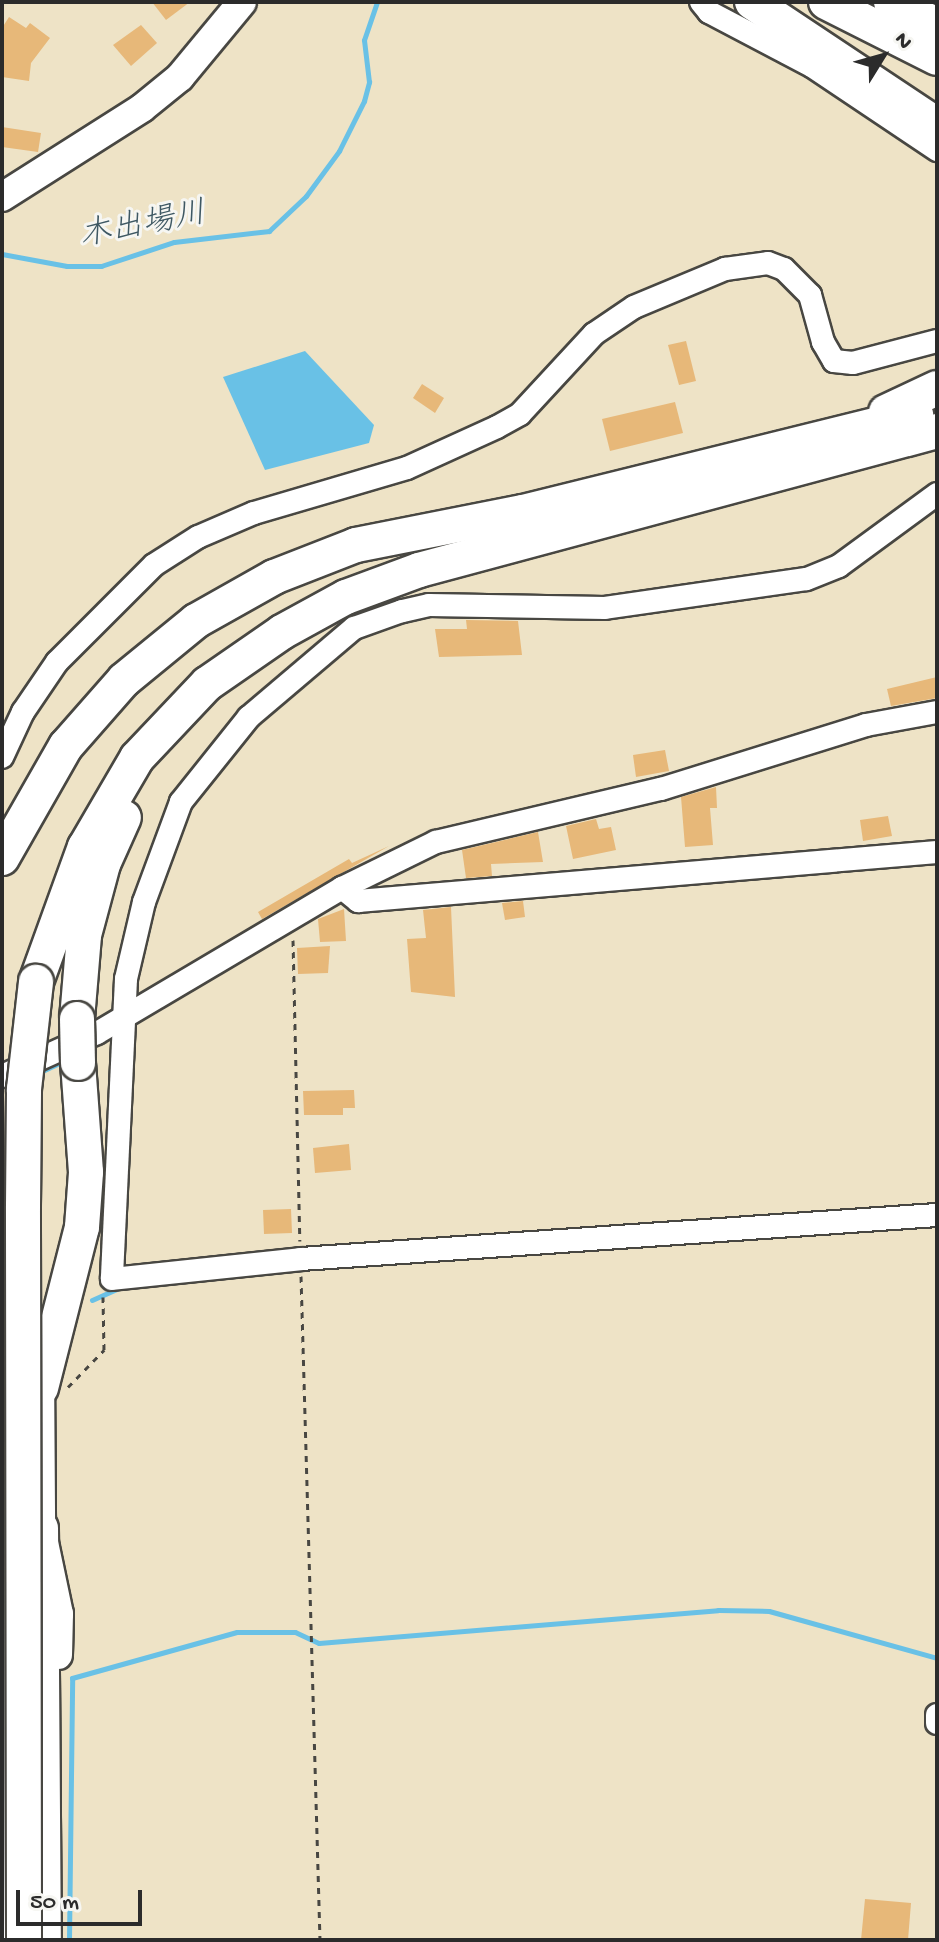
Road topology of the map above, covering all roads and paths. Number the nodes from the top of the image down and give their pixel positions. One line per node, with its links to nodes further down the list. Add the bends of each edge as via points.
1 (242, 2): 10 (main road, via 190,66 142,108)
2 (701, 2): 9 (street, via 709,12 812,66)
3 (752, 2): 8 (highway)
4 (826, 2): 7 (highway)
5 (891, 2): 6 (highway)
6 (937, 25)
7 (937, 58)
8 (937, 125)
9 (937, 150)
10 (2, 197)
11 (937, 341): 21 (street, via 853,363 834,361 810,295 784,269 768,263 725,269 634,307 594,334 520,414 497,427 407,468 254,513 198,537 154,565 57,662 23,712)
12 (937, 388): 16 (highway)
13 (937, 410): 16 (highway)
14 (937, 431): 16 (highway)
15 (937, 449): 16 (highway)
16 (819, 451): 18 (highway); 19 (highway, via 419,570 346,597)
17 (937, 494): 27 (street, via 839,566 806,579 605,608 429,605 354,628 249,717 181,802 144,902 126,979)
18 (523, 512): 23 (highway, via 356,545 274,577 196,621 160,647 95,711 40,785); 26 (highway, via 320,585 252,624 193,670 123,747 86,806 56,876)
19 (253, 650): 26 (highway, via 182,706 116,788 69,881); 33 (highway, bridge, via 173,740 118,829 84,935 77,1019 85,1200)
20 (937, 712): 24 (street, via 866,725 661,789 436,842)
21 (2, 757)
22 (937, 852): 24 (street, via 358,901)
23 (2, 858)
24 (342, 888): 27 (street)
25 (291, 933): 30 (path)
26 (36, 982): 41 (highway, bridge, via 24,1089)
27 (122, 1026): 28 (street); 30 (street, via 112,1279)
28 (2, 1076)
29 (937, 1215): 30 (street)
30 (301, 1264): 44 (path)
31 (2, 1289): 34 (main road)
32 (104, 1300): 35 (path, via 104,1350)
33 (61, 1313): 34 (highway); 35 (highway)
34 (12, 1338): 35 (main road); 37 (main road)
35 (53, 1388): 36 (main road)
36 (41, 1528): 42 (highway); 43 (main road, via 59,1614)
37 (4, 1538): 40 (highway)
38 (937, 1715): 39 (street)
39 (937, 1723)
40 (5, 1940)
41 (24, 1940)
42 (44, 1940)
43 (58, 1940)
44 (320, 1940)

